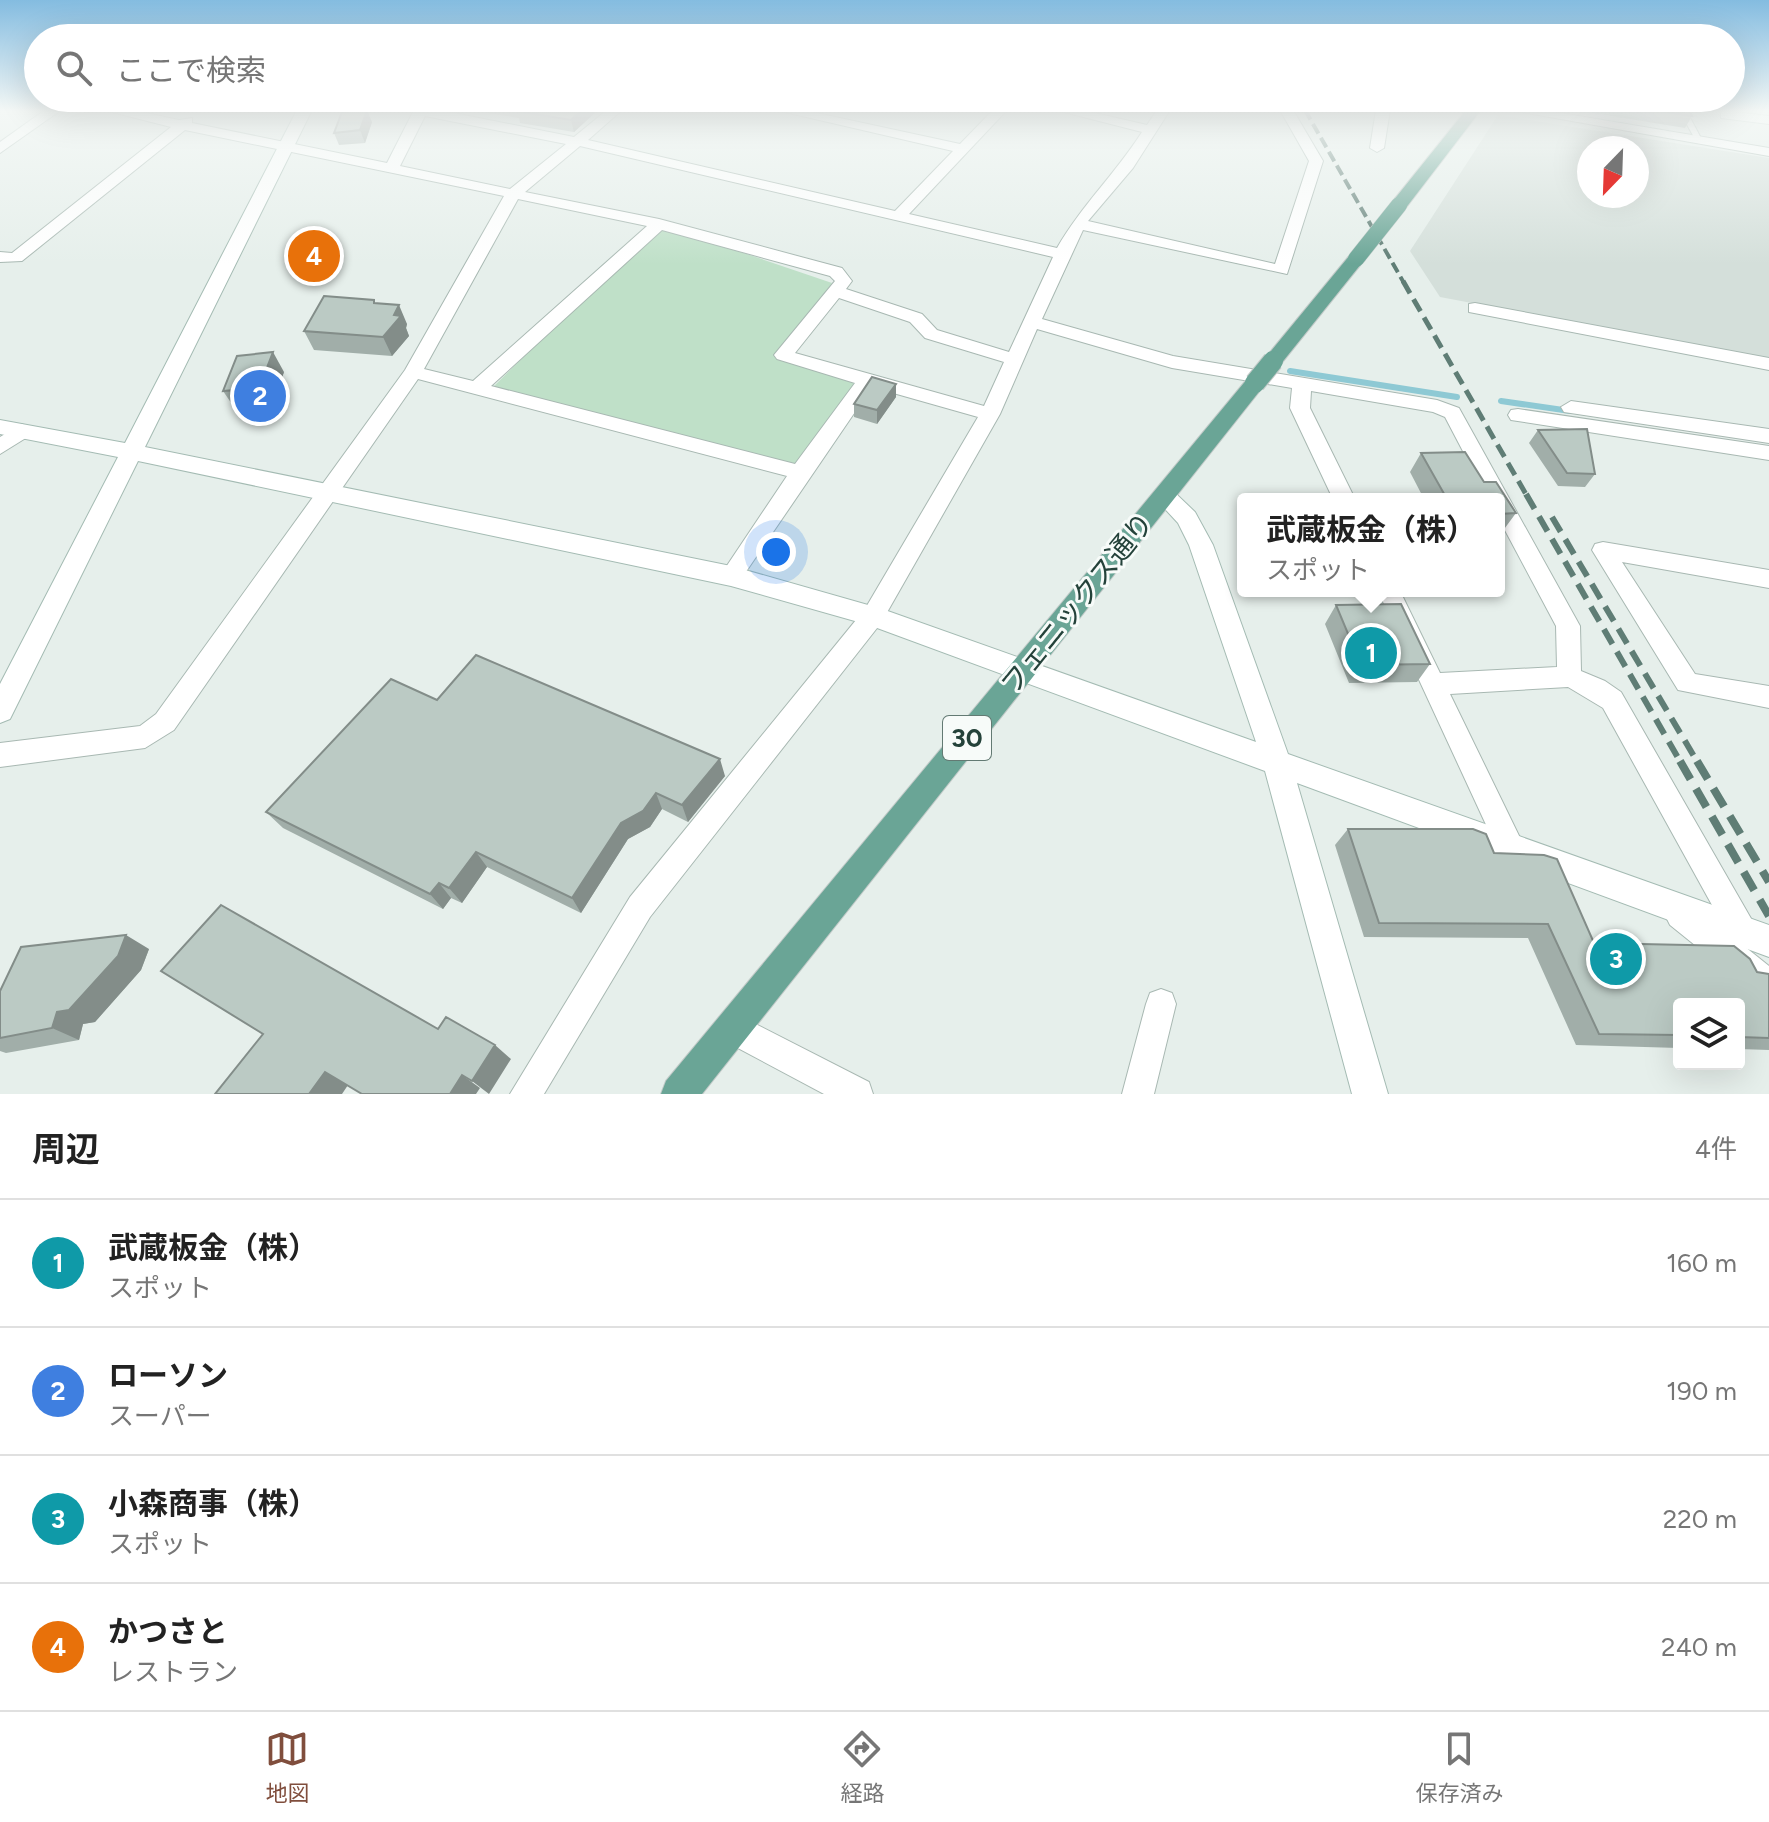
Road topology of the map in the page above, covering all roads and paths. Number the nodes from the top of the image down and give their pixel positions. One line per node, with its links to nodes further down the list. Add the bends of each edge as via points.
1 (130, 161): 17 (street, via 16,258)
2 (283, 161): 34 (street)
3 (358, 161): 11 (street)
4 (396, 161): 11 (street)
5 (555, 161): 12 (street)
6 (658, 161): 13 (street)
7 (952, 161): 13 (street)
8 (1130, 161): 15 (street)
9 (1316, 161): 15 (street, via 1281,270)
10 (1434, 161): 39 (main road, フェニックス通り / 30, bridge)
11 (392, 168): 12 (street)
12 (513, 194): 14 (street); 23 (street)
13 (896, 218): 16 (street)
14 (659, 224): 18 (street, via 836,272 844,281); 26 (street)
15 (1079, 224): 16 (street)
16 (1062, 254): 20 (street)
17 (0, 257)
18 (835, 291): 21 (street, via 916,318 931,334); 24 (street, via 783,355)
19 (1475, 308): 22 (street)
20 (1033, 322): 21 (street); 25 (street, via 1172,362)
21 (1016, 360): 28 (street)
22 (1769, 364)
23 (413, 372): 26 (street); 36 (street)
24 (867, 380): 28 (street); 35 (street)
25 (1302, 384): 37 (street, via 1300,408); 38 (street, via 1437,406 1452,413)
26 (477, 388): 35 (street)
27 (1571, 407): 31 (street)
28 (990, 414): 44 (street)
29 (1518, 415): 33 (street)
30 (11, 429): 32 (street); 34 (street)
31 (1769, 436)
32 (0, 447)
33 (1769, 453)
34 (130, 454): 36 (street); 49 (street)
35 (800, 472): 41 (street)
36 (327, 490): 41 (street); 50 (street, via 165,722 145,737)
37 (1341, 493)
38 (1496, 493)
39 (1164, 496): 45 (main road, フェニックス通り / 30); 51 (street, via 1187,518 1201,545)
40 (1505, 510): 46 (street, via 1568,626)
41 (731, 576): 44 (street)
42 (1769, 579): 48 (street, via 1603,550 1687,683)
43 (1392, 597): 47 (street)
44 (873, 616): 45 (street); 59 (street, via 640,907)
45 (1023, 670): 51 (street); 58 (main road, フェニックス通り / 30)
46 (1569, 677): 47 (street); 54 (street, via 1612,700)
47 (1435, 684): 52 (street)
48 (1769, 697)
49 (0, 711)
50 (0, 755)
51 (1277, 762): 52 (street); 63 (street)
52 (1510, 846): 53 (street)
53 (1663, 902): 54 (street); 56 (street)
54 (1743, 932): 55 (street)
55 (1769, 941)
56 (1769, 985)
57 (1161, 1004): 62 (street)
58 (732, 1028): 60 (main road, フェニックス通り / 30); 61 (street)
59 (526, 1094)
60 (679, 1094)
61 (857, 1094)
62 (1138, 1094)
63 (1370, 1094)

